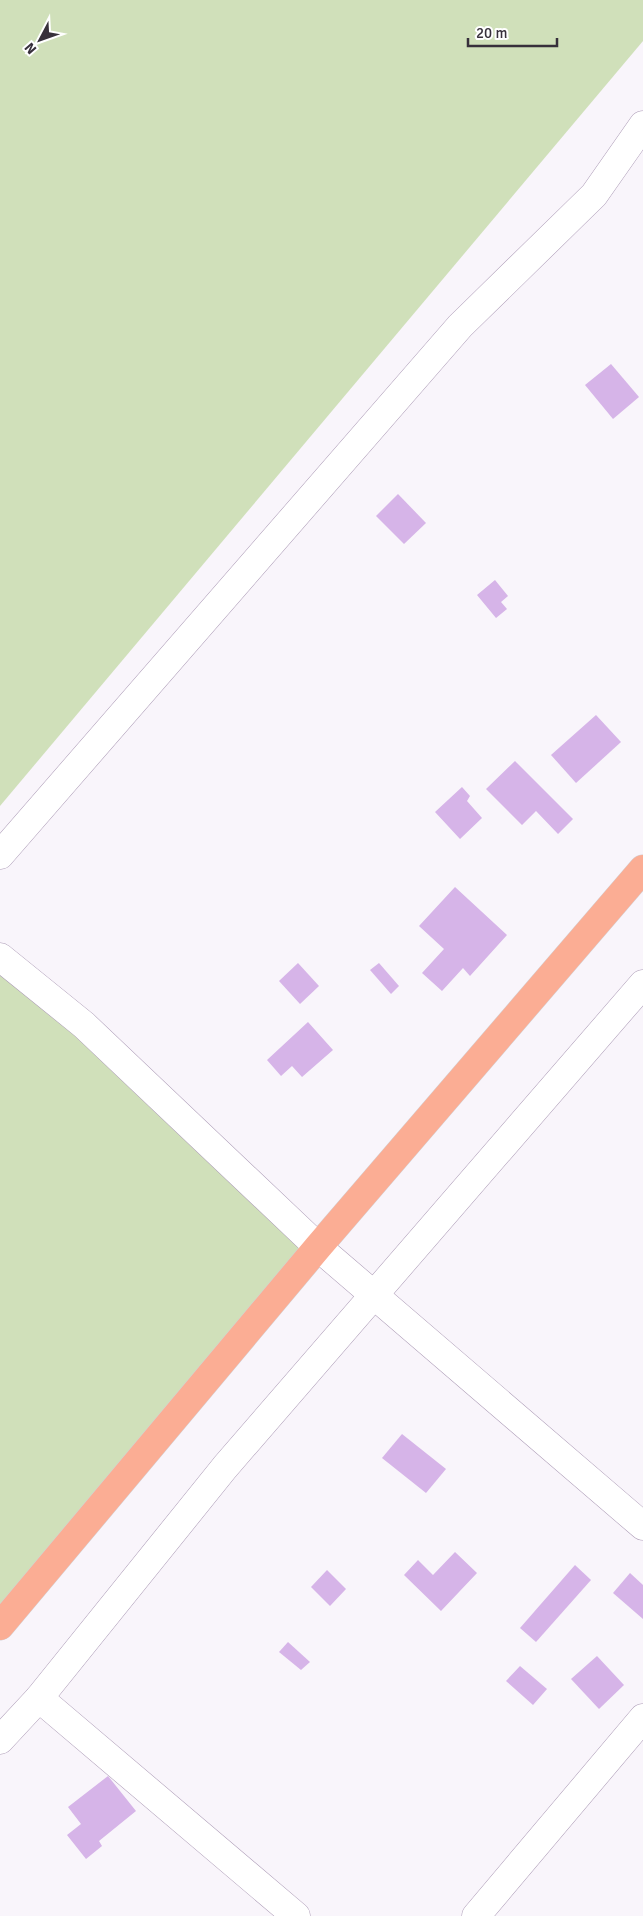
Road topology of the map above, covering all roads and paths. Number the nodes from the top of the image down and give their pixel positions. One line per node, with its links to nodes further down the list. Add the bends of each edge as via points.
1 (643, 124): 2 (street, via 594,195 460,326)
2 (0, 855)
3 (643, 869): 6 (highway)
4 (0, 957): 6 (street, via 84,1025)
5 (643, 984): 7 (street)
6 (318, 1247): 7 (street); 9 (highway)
7 (373, 1295): 8 (street); 10 (street, via 225,1467)
8 (643, 1526)
9 (0, 1626)
10 (39, 1698): 12 (street); 13 (street)
11 (643, 1718): 14 (street)
12 (0, 1740)
13 (296, 1916)
14 (476, 1916)

